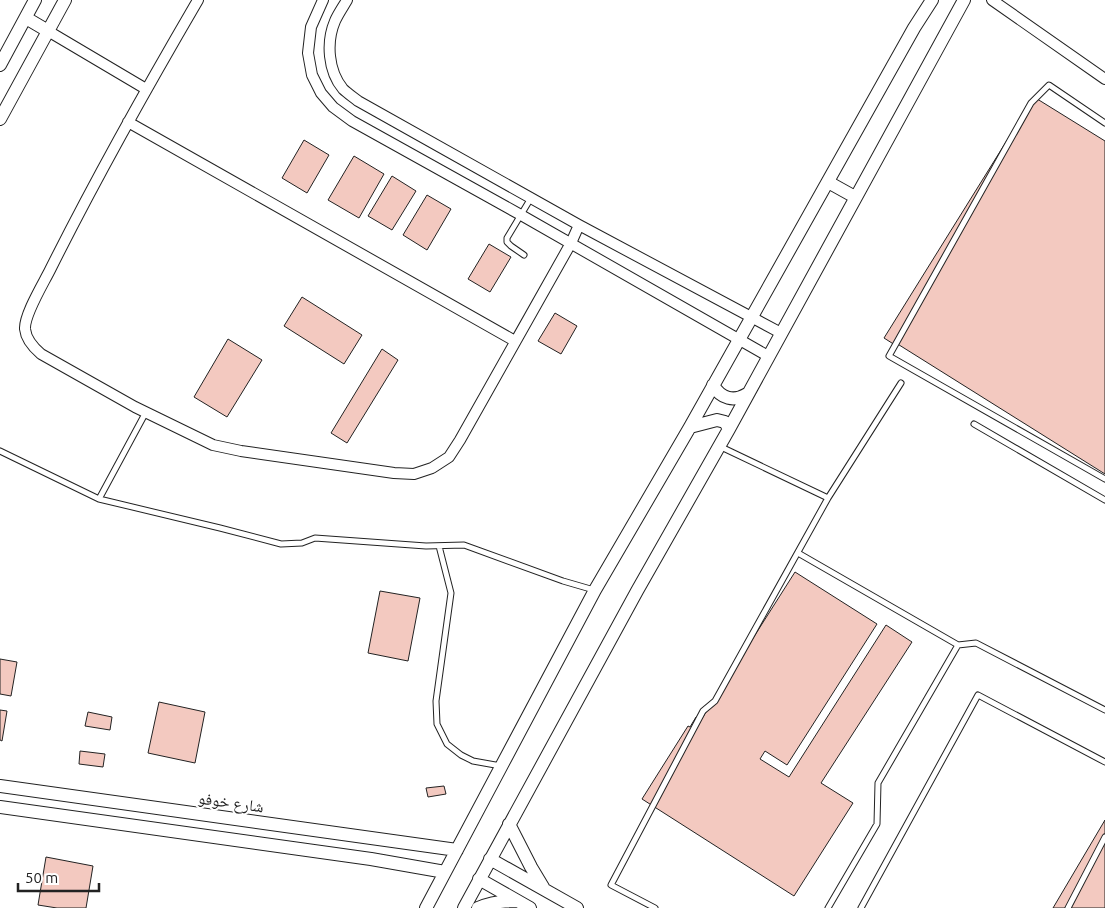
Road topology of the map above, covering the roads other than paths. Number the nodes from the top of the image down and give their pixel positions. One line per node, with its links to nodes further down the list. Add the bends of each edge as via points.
1 (35, 0): 9 (street)
2 (65, 0): 10 (street)
3 (198, 0): 13 (street)
4 (323, 0): 20 (street, via 311,27 308,53 320,94 352,121)
5 (347, 0): 19 (street, via 334,22 330,39 330,59 335,77 344,89 358,102)
6 (932, 0): 17 (street)
7 (964, 0): 18 (street)
8 (992, 0): 12 (street)
9 (26, 18): 10 (street); 11 (street)
10 (48, 31): 13 (street); 14 (street)
11 (0, 65)
12 (1105, 79)
13 (146, 89): 15 (street)
14 (0, 119)
15 (128, 122): 27 (street); 32 (street, via 26,317 25,330 32,346 41,354)
16 (1105, 123): 38 (lane, via 1049,85 1030,103 889,356)
17 (828, 182): 18 (street); 24 (street)
18 (855, 197): 25 (street)
19 (531, 198): 20 (lane); 21 (street)
20 (521, 215): 22 (street); 23 (lane, via 508,242)
21 (579, 225): 22 (street); 24 (street)
22 (571, 243): 26 (street); 27 (street)
23 (524, 255)
24 (752, 316): 25 (street); 26 (street)
25 (781, 332): 28 (street)
26 (739, 339): 28 (street); 30 (street)
27 (516, 341): 32 (street, via 449,457 414,474 394,474 213,445)
28 (768, 356): 31 (street)
29 (901, 383): 39 (lane)
30 (713, 385): 31 (street, via 720,394 731,399); 34 (street)
31 (748, 394): 35 (street)
32 (146, 412): 40 (lane)
33 (974, 424): 41 (lane)
34 (690, 427): 35 (street, via 717,420 725,422); 44 (street)
35 (729, 429): 36 (street)
36 (719, 446): 39 (lane); 51 (street)
37 (0, 451): 40 (lane)
38 (1105, 479)
39 (828, 498): 43 (lane)
40 (99, 500): 42 (lane, via 281,544 302,543 315,538)
41 (1105, 500)
42 (439, 546): 44 (lane, via 464,545); 48 (lane, via 451,592 436,700 437,724 447,744 461,755)
43 (798, 553): 45 (lane); 64 (lane, via 716,702 703,711 611,885)
44 (595, 590): 48 (street)
45 (958, 645): 46 (lane, via 976,643); 65 (lane, via 878,783 877,824)
46 (1105, 710)
47 (1105, 762): 66 (lane, via 978,694)
48 (502, 766): 53 (street)
49 (0, 786): 53 (street, شارع خوفو)
50 (0, 807): 55 (street)
51 (509, 824): 54 (street); 57 (street)
52 (1105, 837): 67 (lane)
53 (457, 850): 55 (street)
54 (490, 859): 56 (street); 57 (street)
55 (445, 872): 59 (street)
56 (479, 879): 58 (street); 60 (street)
57 (544, 889): 63 (street)
58 (517, 901): 61 (street, via 498,901); 62 (street)
59 (426, 908)
60 (464, 908)
61 (478, 908)
62 (530, 908)
63 (577, 908)
64 (655, 908)
65 (828, 908)
66 (861, 908)
67 (1068, 908)

